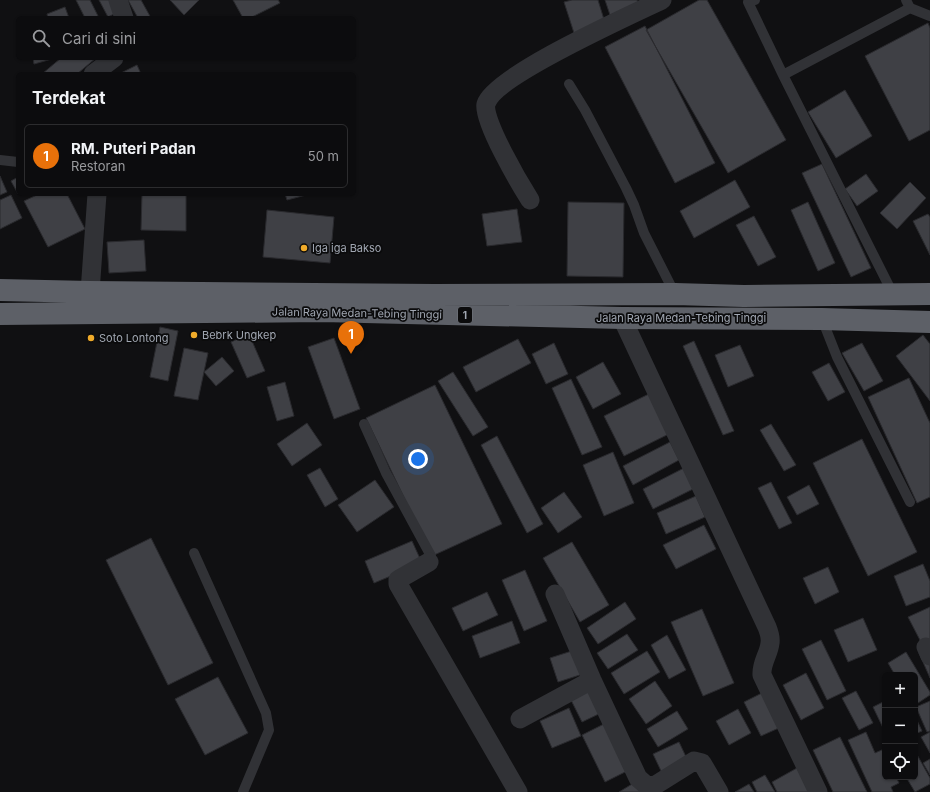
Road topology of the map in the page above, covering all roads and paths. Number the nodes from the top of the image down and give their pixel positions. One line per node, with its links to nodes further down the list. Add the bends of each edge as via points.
1 (118, 0): 5 (street)
2 (662, 0): 14 (street, via 546,57 508,80 490,95 486,105 488,120 516,178)
3 (750, 1): 9 (lane)
4 (908, 4): 6 (lane); 9 (lane)
5 (123, 16)
6 (930, 16)
7 (111, 60): 8 (street)
8 (96, 72)
9 (783, 75): 18 (lane)
10 (569, 84): 17 (lane, via 586,110 626,188 644,233)
11 (0, 160): 12 (lane)
12 (16, 162)
13 (97, 196): 16 (street)
14 (530, 200)
15 (0, 290): 16 (highway, Jalan Raya Medan-Tebing Tinggi / 1)
16 (90, 292): 17 (highway, Jalan Raya Medan-Tebing Tinggi / 1)
17 (675, 294): 18 (highway, Jalan Raya Medan-Tebing Tinggi / 1)
18 (893, 294): 19 (highway, Jalan Raya Medan-Tebing Tinggi / 1)
19 (930, 294)
20 (0, 314): 21 (highway, Jalan Raya Medan-Tebing Tinggi / 1, via 323,311)
21 (622, 318): 22 (highway, Jalan Raya Medan-Tebing Tinggi / 1); 34 (street, via 767,627 770,645 762,666 762,675)
22 (822, 319): 23 (highway, Jalan Raya Medan-Tebing Tinggi / 1); 25 (lane, via 837,357)
23 (930, 322)
24 (364, 424): 27 (lane, via 386,473 431,556)
25 (910, 502)
26 (194, 553): 31 (lane, via 266,713 269,730)
27 (429, 562): 32 (street, via 400,578 398,584)
28 (555, 594): 29 (street)
29 (592, 680): 30 (street); 33 (street, via 638,778 646,785 654,786 697,761 702,763)
30 (520, 719)
31 (243, 792)
32 (518, 792)
33 (719, 792)
34 (818, 792)

